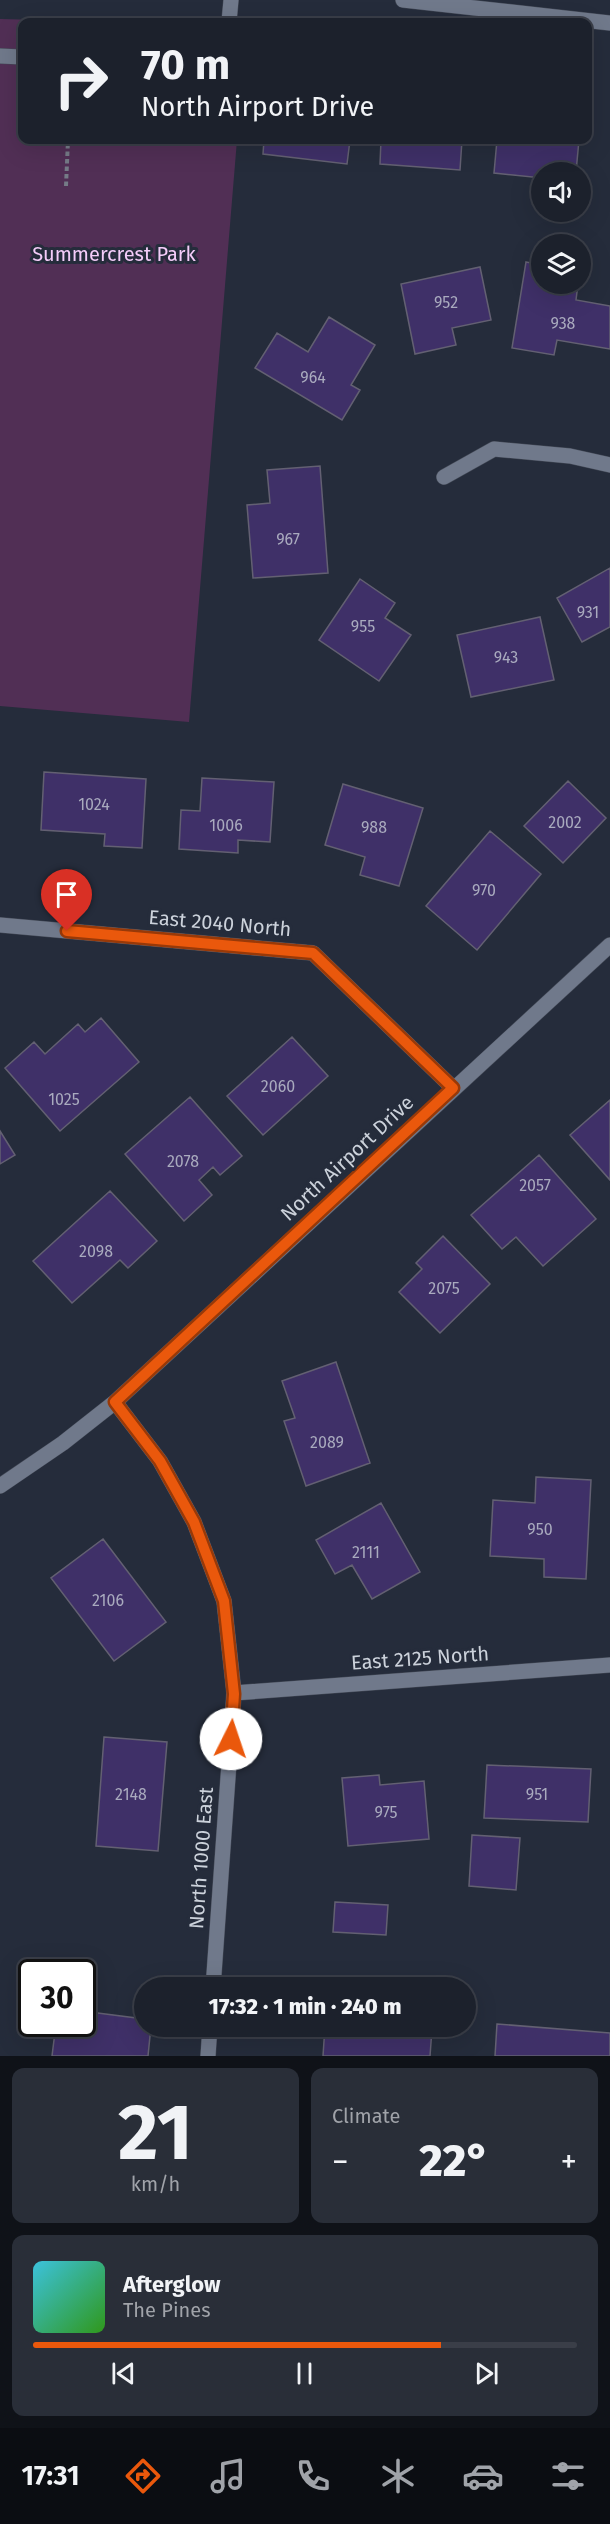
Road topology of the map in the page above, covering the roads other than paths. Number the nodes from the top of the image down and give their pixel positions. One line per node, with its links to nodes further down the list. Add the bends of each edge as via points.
1 (231, 0): 3 (street)
2 (403, 0): 4 (street)
3 (229, 18)
4 (565, 18)
5 (592, 21): 6 (street)
6 (610, 23)
7 (0, 56): 8 (street)
8 (18, 57)
9 (610, 465): 10 (street, via 570,456 494,449)
10 (444, 477)
11 (0, 925): 13 (street, East 2040 North, via 313,953)
12 (610, 945): 13 (street, North Airport Drive)
13 (453, 1088): 14 (street, North Airport Drive)
14 (115, 1402): 15 (street, North Airport Drive); 17 (street, North 1000 East, via 160,1461 194,1522 224,1601)
15 (0, 1486)
16 (610, 1665): 17 (street, East 2125 North)
17 (234, 1694): 18 (street, North 1000 East)
18 (214, 1977)
19 (209, 2037): 20 (street)
20 (208, 2056)

